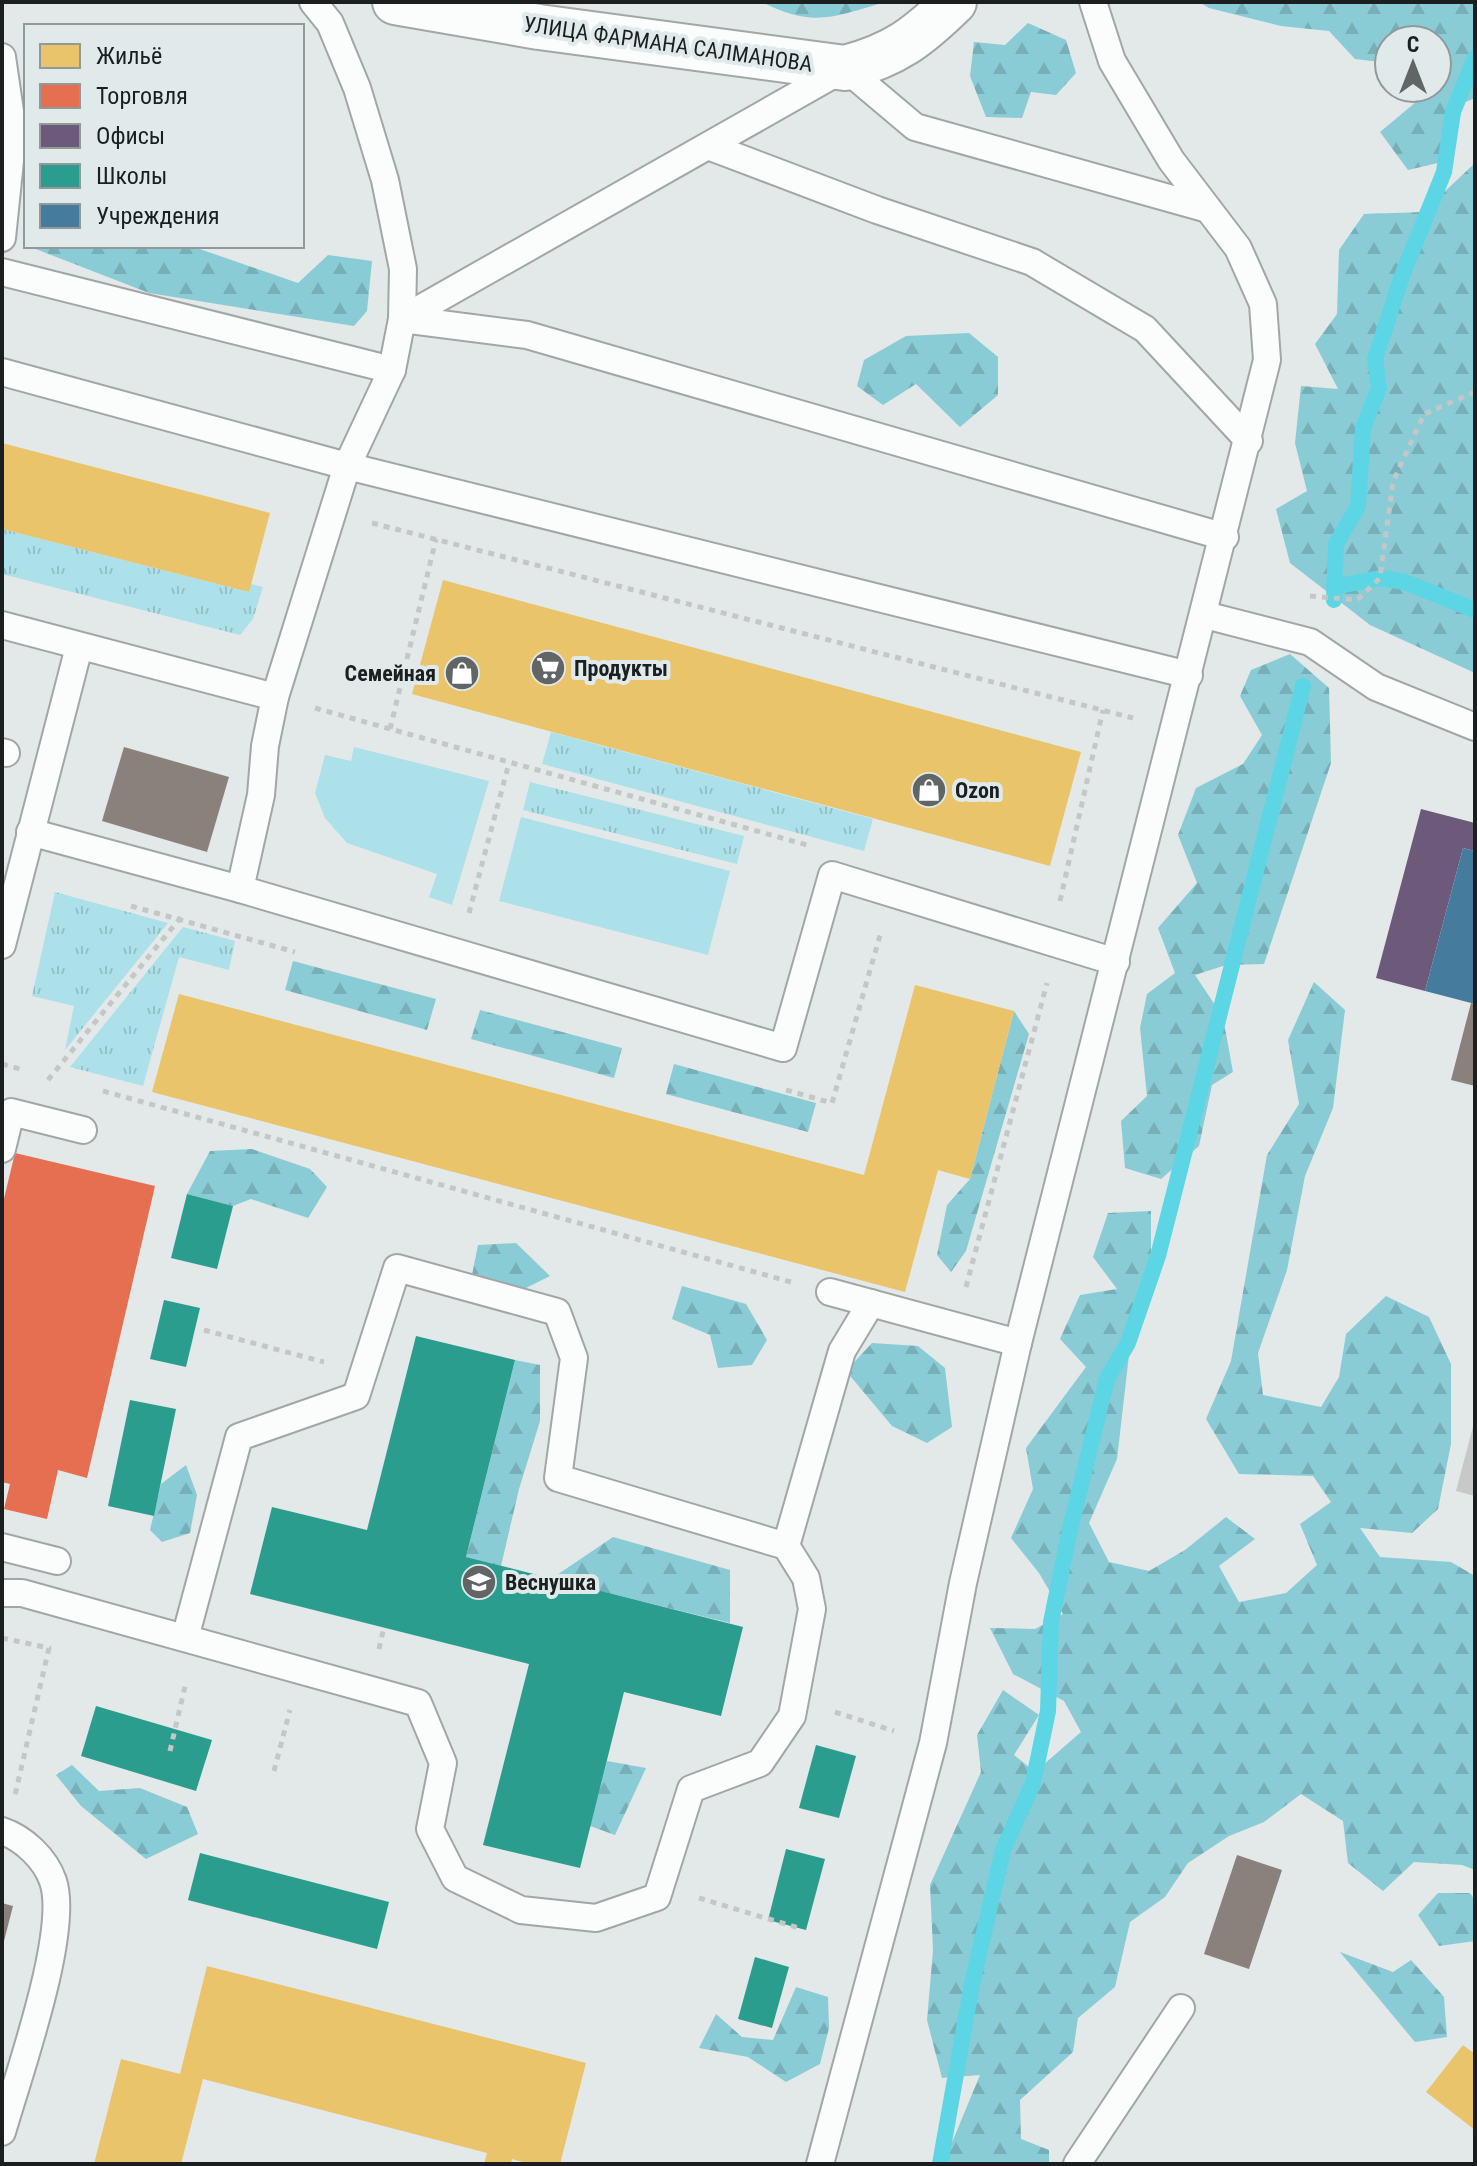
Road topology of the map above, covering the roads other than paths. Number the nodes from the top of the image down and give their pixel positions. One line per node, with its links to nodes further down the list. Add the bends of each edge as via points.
1 (313, 2): 11 (lane, via 336,36 385,180 403,269)
2 (395, 2): 6 (street, УЛИЦА ФАРМАНА САЛМАНОВА)
3 (954, 2): 6 (street, via 917,38 880,59)
4 (1093, 2): 8 (lane, via 1112,61 1171,160)
5 (2, 57): 9 (lane, via 13,132)
6 (845, 68): 7 (lane); 8 (lane, via 915,127)
7 (708, 146): 11 (lane); 14 (lane, via 1032,262 1145,329)
8 (1208, 209): 14 (lane, via 1238,248 1263,304 1267,360)
9 (2, 238)
10 (2, 272): 12 (lane)
11 (402, 319): 12 (lane); 16 (lane, via 527,335)
12 (392, 370): 15 (lane)
13 (2, 372): 15 (lane)
14 (1249, 441): 16 (lane)
15 (347, 466): 20 (lane); 21 (lane)
16 (1225, 537): 17 (lane)
17 (1205, 615): 20 (lane); 22 (lane, via 1310,642 1376,687)
18 (2, 625): 19 (lane)
19 (79, 647): 21 (lane); 23 (lane)
20 (1189, 675): 26 (lane)
21 (275, 697): 24 (lane)
22 (1475, 727)
23 (30, 832): 24 (lane); 25 (lane)
24 (240, 889): 26 (lane, via 783,1048 832,875)
25 (2, 945)
26 (1116, 962): 31 (lane)
27 (83, 1130): 28 (lane, via 11,1112)
28 (2, 1149)
29 (830, 1292): 30 (lane)
30 (871, 1303): 31 (lane); 32 (lane, via 842,1351)
31 (1018, 1343): 40 (lane, via 933,1743)
32 (786, 1546): 36 (lane, via 558,1478 574,1358 557,1312 397,1268 356,1396 239,1437); 36 (lane, via 806,1578 812,1609 792,1716 760,1763 691,1789 657,1897 596,1918 521,1910 455,1878 430,1829 443,1763 418,1703)
33 (2, 1547): 34 (lane)
34 (57, 1561)
35 (2, 1593): 36 (lane, via 22,1593)
36 (190, 1639)
37 (4, 1832): 39 (lane, via 23,1838 53,1880 57,1934)
38 (1181, 2008): 41 (lane)
39 (2, 2132)
40 (820, 2164)
41 (1077, 2164)

